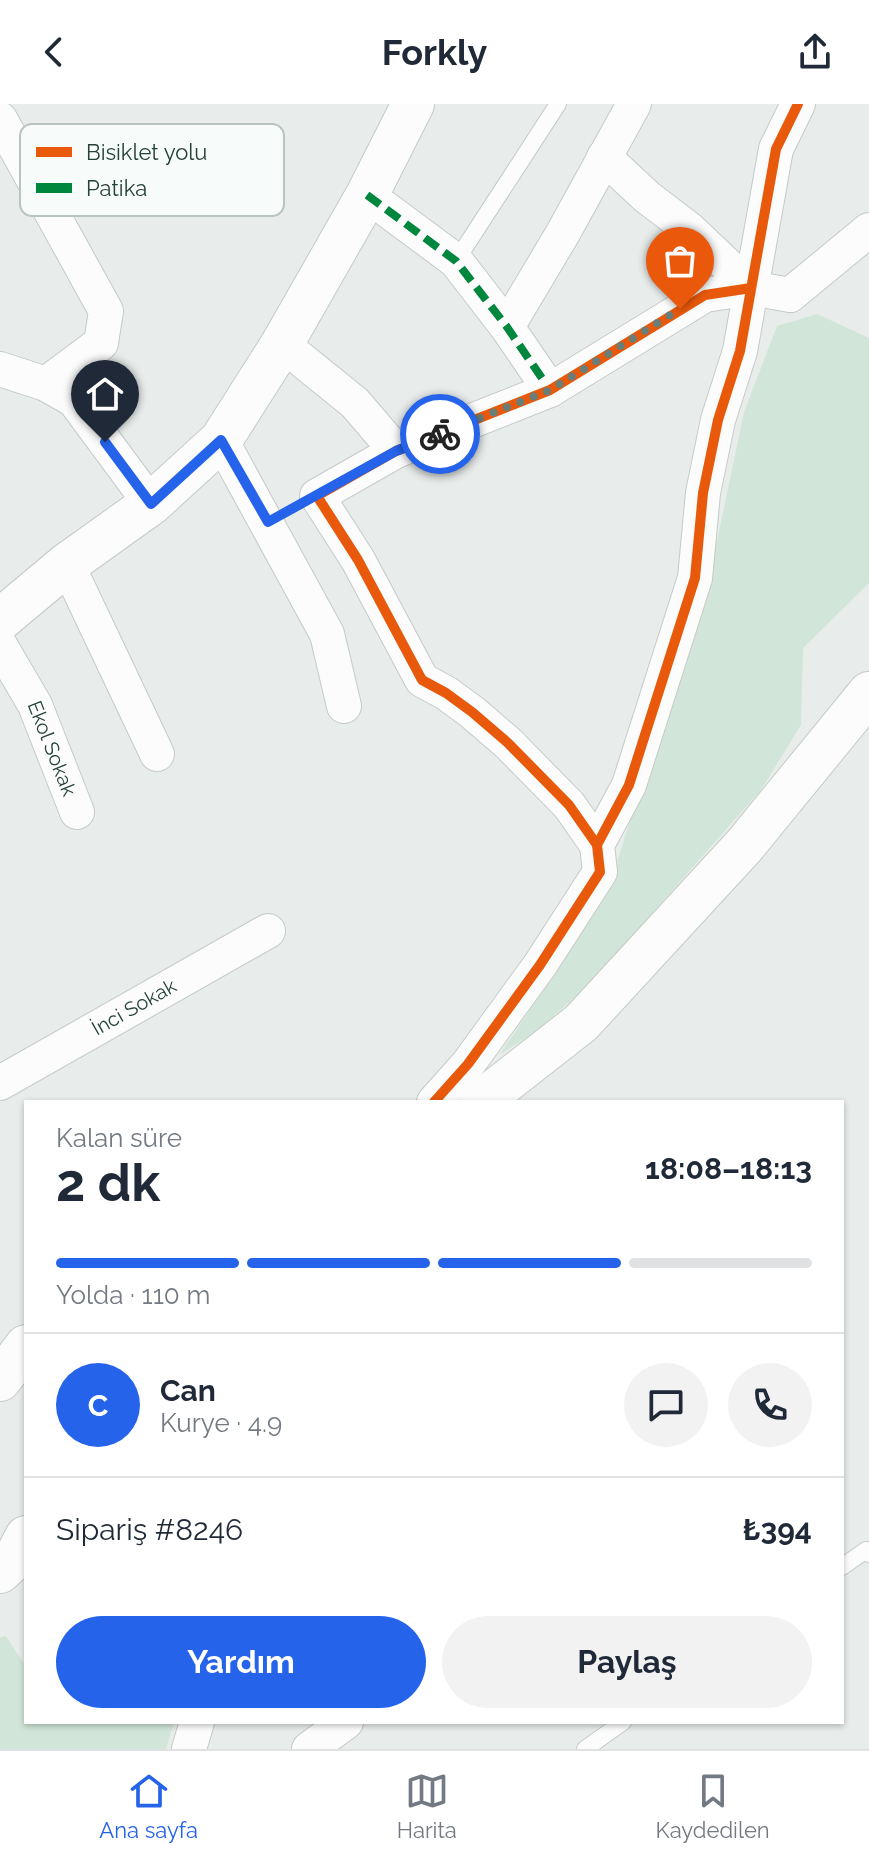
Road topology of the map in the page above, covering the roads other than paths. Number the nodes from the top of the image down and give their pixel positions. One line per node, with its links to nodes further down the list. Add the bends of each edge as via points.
1 (413, 104): 8 (street)
2 (558, 104): 11 (lane)
3 (634, 104): 7 (street)
4 (798, 104): 12 (street, via 776,149)
5 (0, 119): 6 (street)
6 (20, 155)
7 (604, 157): 12 (street); 13 (street)
8 (367, 195): 11 (street); 14 (street)
9 (54, 216): 16 (street, via 106,311 101,343)
10 (869, 230): 12 (street, via 790,295)
11 (456, 261): 13 (street)
12 (751, 288): 17 (street, via 705,295); 30 (street, via 703,493 695,578 629,785)
13 (507, 327): 17 (street)
14 (282, 344): 18 (street); 19 (street, via 355,403)
15 (0, 369): 16 (street)
16 (46, 384): 21 (street, via 74,400)
17 (550, 390): 19 (street)
18 (221, 440): 21 (street); 22 (street)
19 (396, 451): 20 (street)
20 (317, 496): 22 (street); 30 (street, via 422,680 463,705 508,743 569,805)
21 (151, 504): 23 (street)
22 (268, 522): 27 (street, via 327,634)
23 (67, 564): 24 (street); 28 (street)
24 (0, 620)
25 (0, 645): 29 (street, Ekol Sokak, via 35,705)
26 (869, 693): 34 (street, via 744,846 581,1023)
27 (344, 706)
28 (157, 754)
29 (77, 812)
30 (597, 845): 33 (street, via 600,872 540,965)
31 (268, 931): 32 (street, İnci Sokak)
32 (0, 1083)
33 (436, 1100)
34 (483, 1100)
35 (24, 1349): 36 (street)
36 (0, 1380)
37 (24, 1541): 40 (street)
38 (869, 1554): 39 (lane, via 866,1550)
39 (844, 1566)
40 (0, 1572)
41 (196, 1724): 44 (street)
42 (343, 1724): 45 (street)
43 (620, 1724): 46 (lane)
44 (189, 1749)
45 (309, 1749)
46 (585, 1749)

